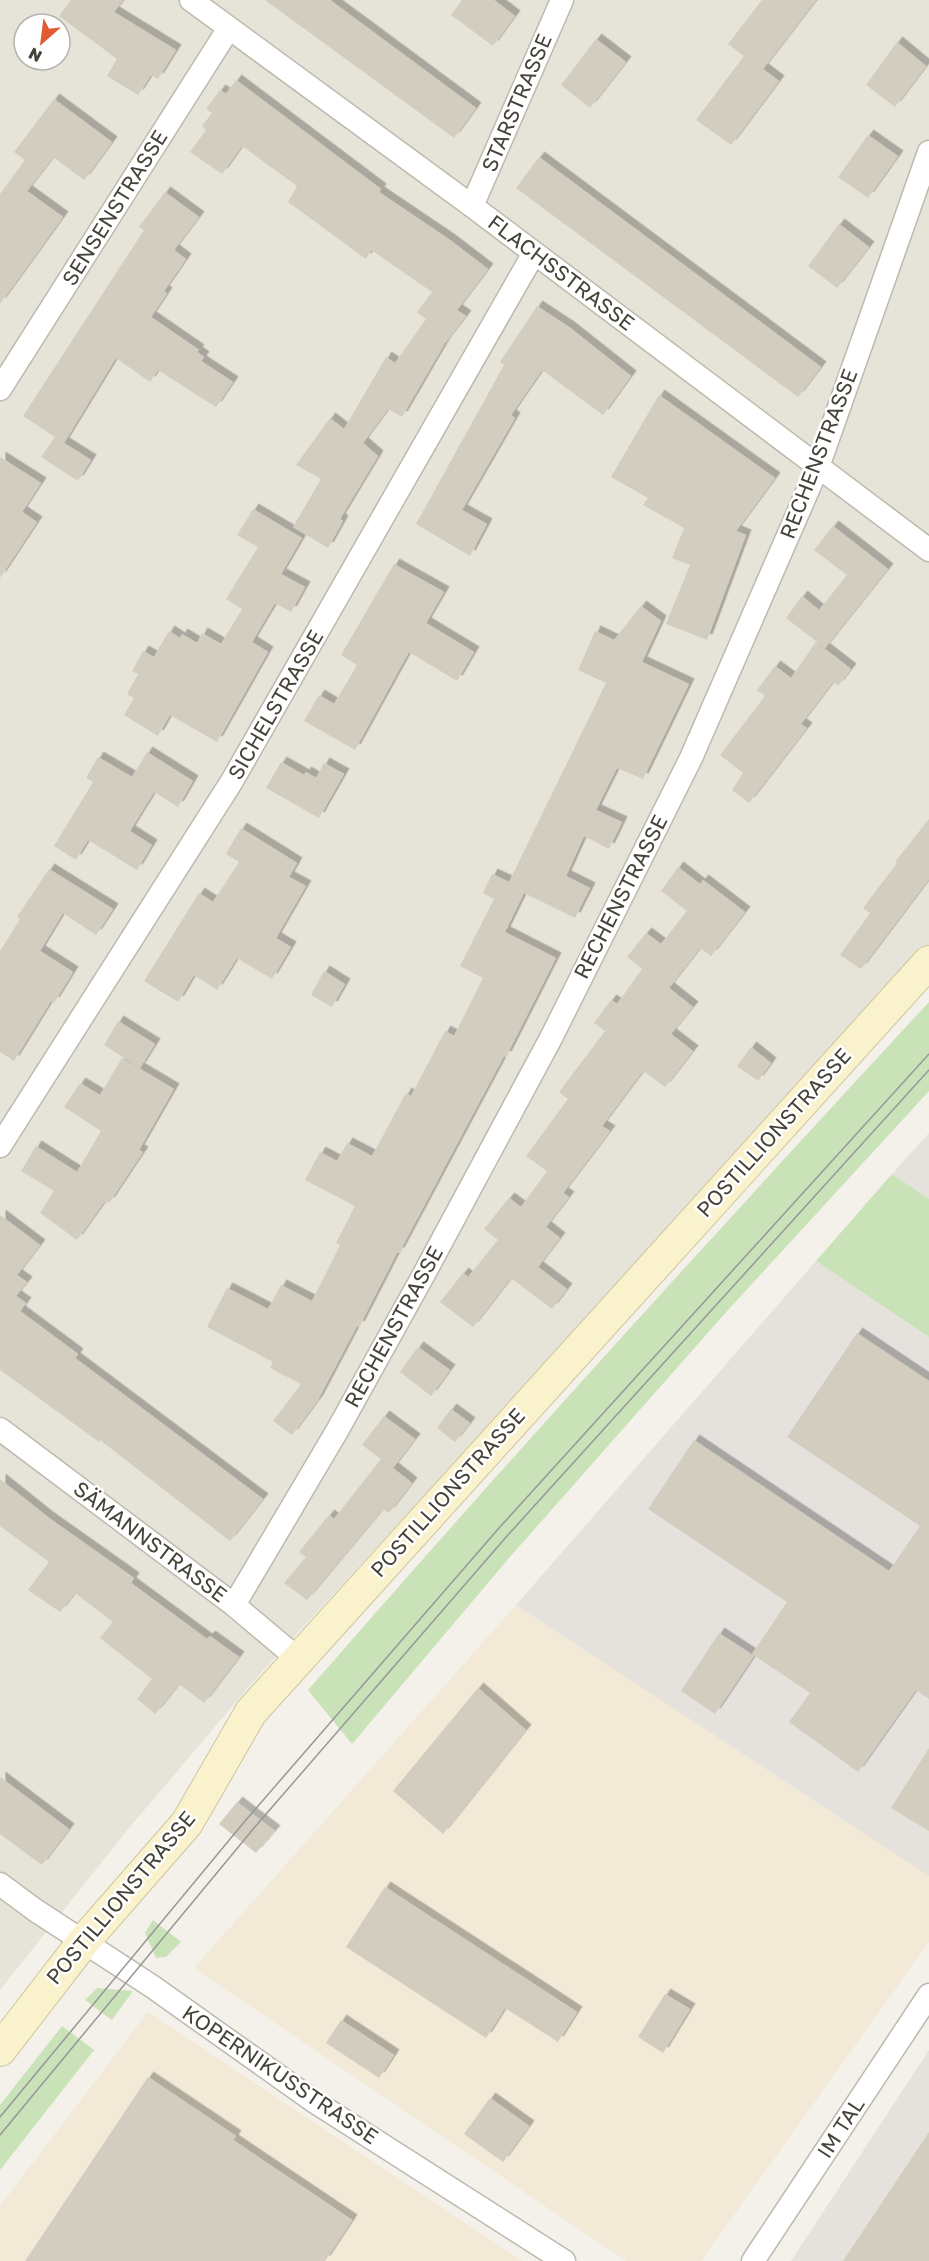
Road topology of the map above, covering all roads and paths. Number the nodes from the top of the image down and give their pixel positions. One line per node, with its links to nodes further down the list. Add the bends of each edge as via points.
1 (192, 0): 3 (street, FLACHSSTRASSE)
2 (562, 0): 5 (street, STARSTRASSE)
3 (229, 28): 5 (street, FLACHSSTRASSE); 7 (street, SENSENSTRASSE)
4 (929, 152): 8 (street, RECHENSTRASSE)
5 (472, 206): 6 (street, FLACHSSTRASSE)
6 (534, 253): 8 (street, FLACHSSTRASSE); 11 (street, SICHELSTRASSE, via 232,782)
7 (0, 389)
8 (818, 467): 9 (street, FLACHSSTRASSE); 13 (street, RECHENSTRASSE, via 691,758 551,1038 343,1420)
9 (929, 550)
10 (929, 962): 14 (street, POSTILLIONSTRASSE)
11 (0, 1146)
12 (0, 1429): 13 (street, SÄMANNSTRASSE)
13 (234, 1605): 14 (street, SÄMANNSTRASSE)
14 (297, 1659): 16 (street, POSTILLIONSTRASSE, via 251,1712 187,1823)
15 (0, 1884): 16 (street, KOPERNIKUSSTRASSE)
16 (84, 1941): 18 (street, POSTILLIONSTRASSE); 19 (street, KOPERNIKUSSTRASSE, via 315,2102)
17 (929, 1995): 20 (street, IM TAL)
18 (0, 2050)
19 (564, 2261)
20 (753, 2261)

